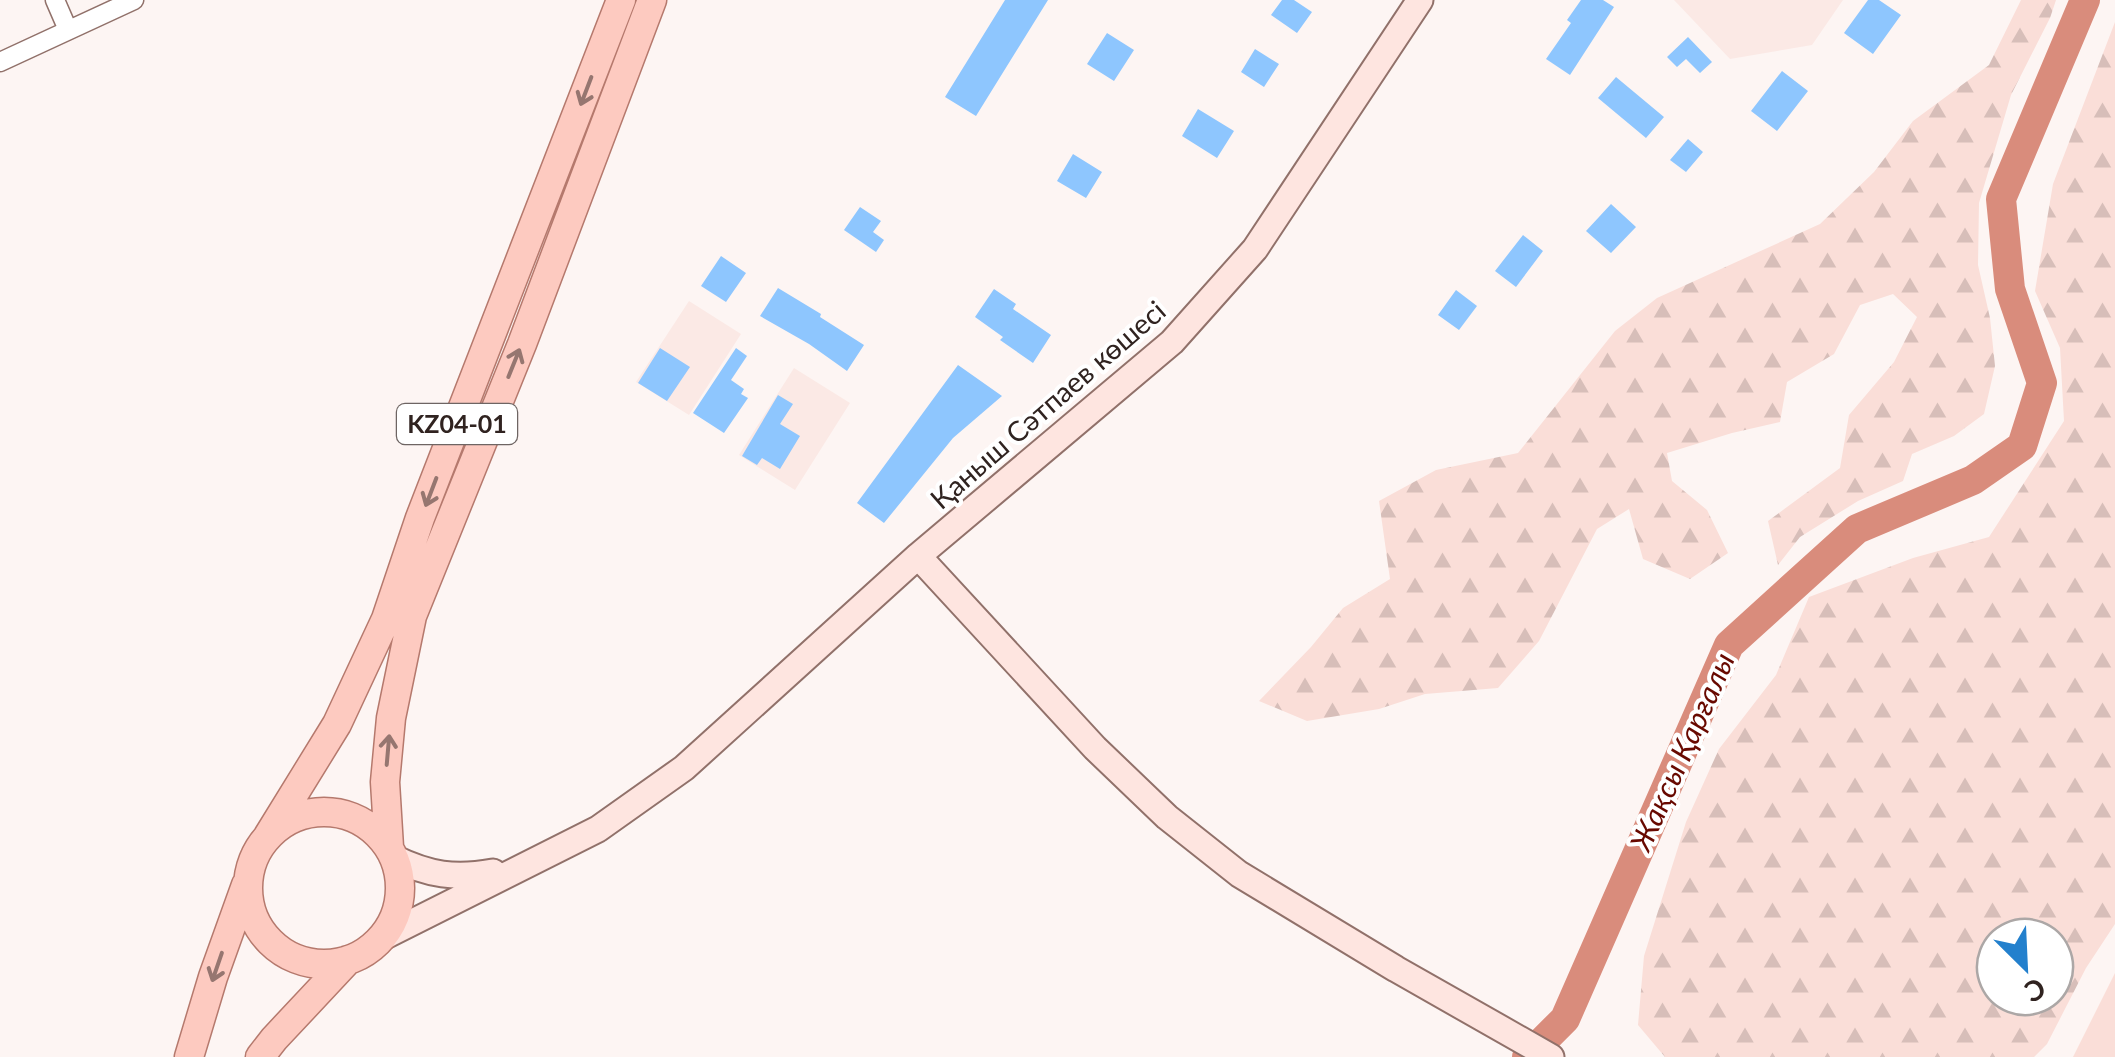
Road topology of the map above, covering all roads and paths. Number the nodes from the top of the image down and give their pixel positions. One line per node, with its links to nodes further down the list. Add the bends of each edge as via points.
1 (55, 0): 6 (street)
2 (134, 0): 6 (street)
3 (621, 0): 9 (main road, KZ04-01, one-way to 9, via 386,619 337,724)
4 (652, 0): 10 (main road, KZ04-01, one-way to 4, via 386,782 391,718 412,616)
5 (1420, 0): 8 (main road, Қаныш Сәтпаев көшесі, via 1255,249 1172,342)
6 (68, 30): 7 (street)
7 (0, 62)
8 (918, 556): 11 (main road, Қаныш Сәтпаев көшесі, via 684,768 598,829); 17 (main road, via 1095,748 1239,874)
9 (268, 836): 10 (main road, via 286,821 331,812 374,829); 12 (main road, KZ04-01)
10 (392, 852): 11 (main road, via 438,874 466,877); 13 (main road, KZ04-01, via 400,900)
11 (518, 868): 13 (main road, Қаныш Сәтпаев көшесі)
12 (248, 878): 14 (main road, via 258,928 275,947 298,960); 15 (main road, KZ04-01, one-way to 15)
13 (381, 938): 14 (main road)
14 (348, 960): 16 (main road)
15 (189, 1057)
16 (260, 1057)
17 (1550, 1057)

